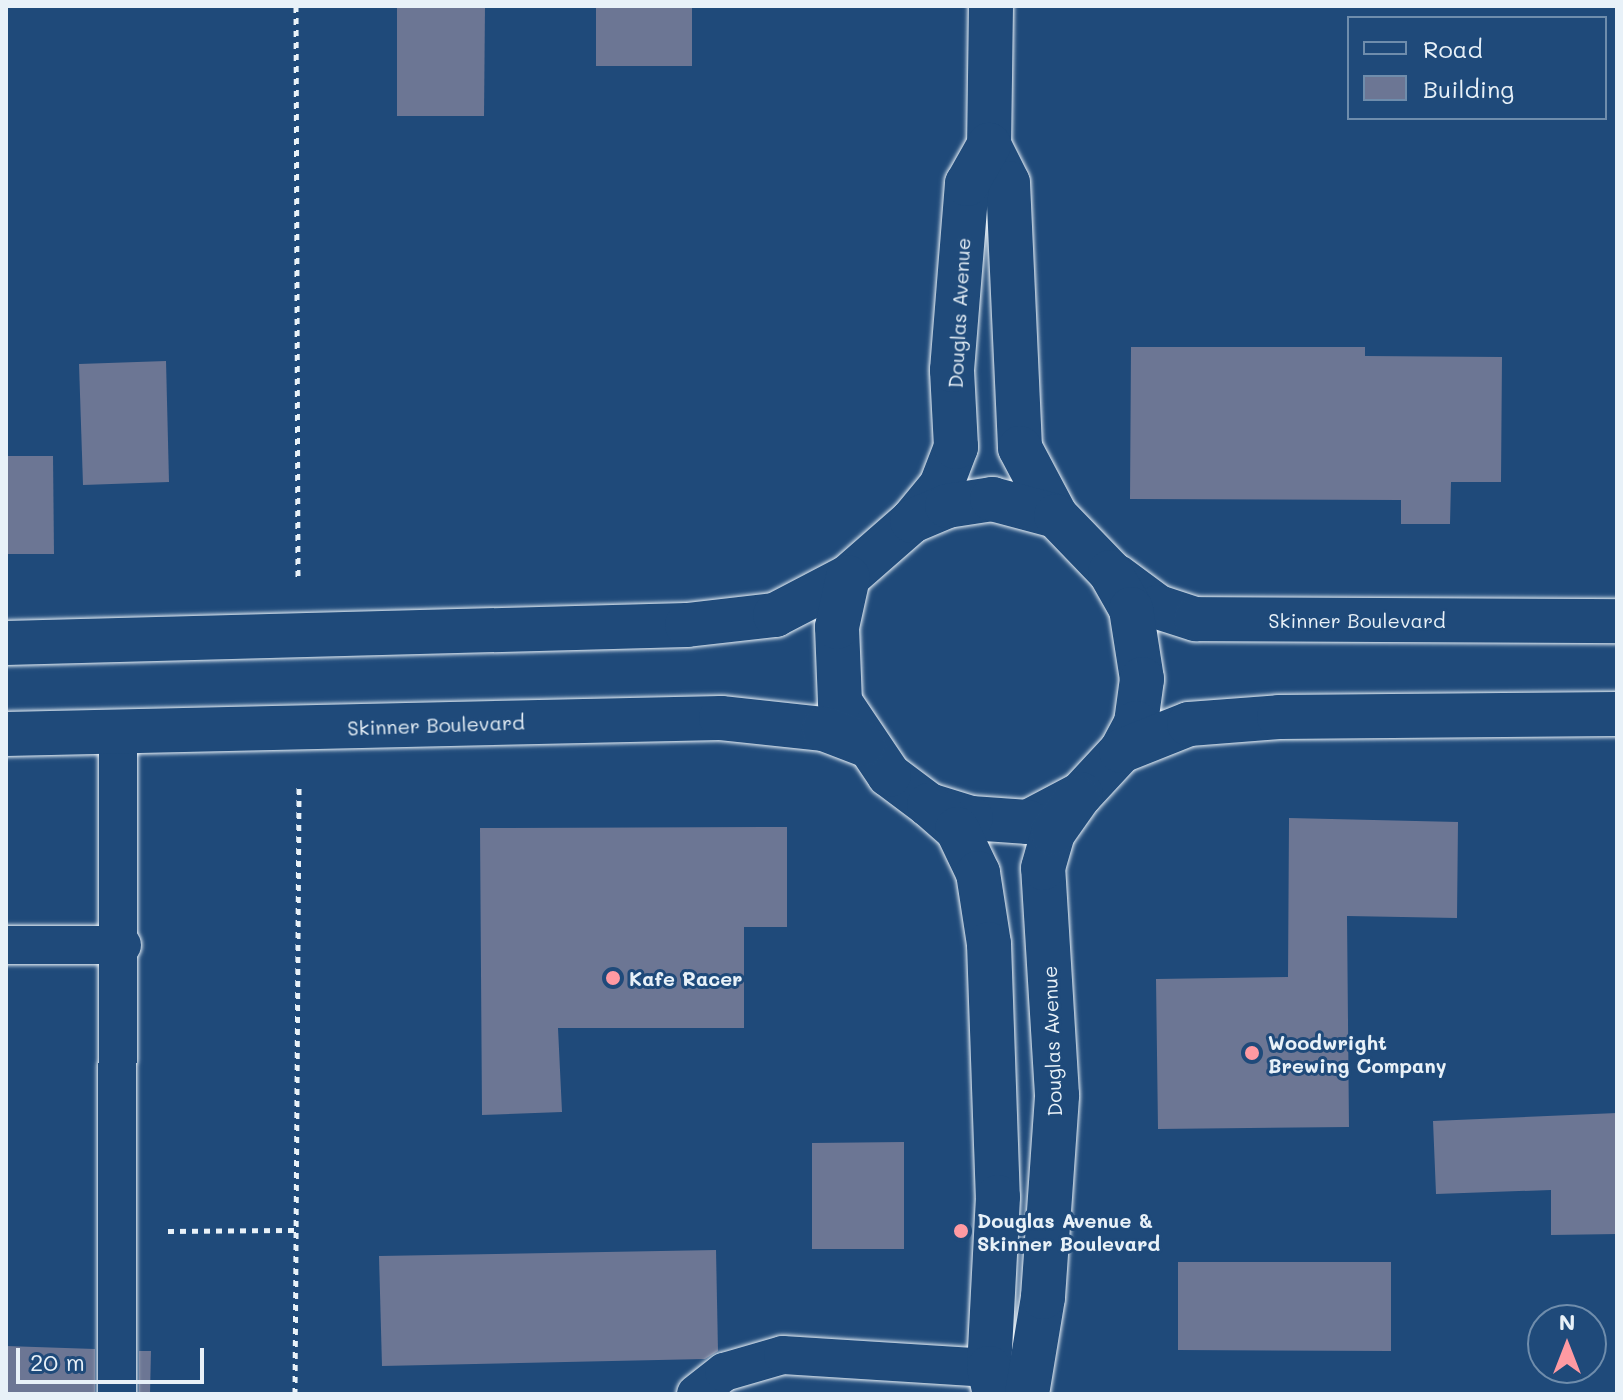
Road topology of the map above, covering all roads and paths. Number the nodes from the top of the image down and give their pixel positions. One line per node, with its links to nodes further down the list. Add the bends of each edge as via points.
1 (296, 6): 9 (path)
2 (991, 6): 3 (main road, Douglas Avenue)
3 (989, 145): 4 (main road, Douglas Avenue, via 1008,183 1020,448); 5 (main road, Douglas Avenue, via 967,184 952,370 956,447 941,486)
4 (1056, 516): 5 (main road, via 992,499); 6 (main road, Skinner Boulevard)
5 (912, 521): 7 (main road)
6 (1110, 572): 8 (main road, Skinner Boulevard, via 1158,607 1196,619); 16 (main road, Skinner Boulevard, via 1131,609 1141,647 1136,723)
7 (848, 577): 9 (main road, via 775,615 721,621); 15 (main road, Skinner Boulevard, via 835,661 840,702)
8 (1617, 621)
9 (299, 636): 10 (main road)
10 (6, 643)
11 (1617, 714): 16 (main road, Skinner Boulevard, via 1279,717 1189,724)
12 (299, 730): 13 (main road, Skinner Boulevard); 15 (main road, Skinner Boulevard, via 721,718 824,729); 21 (path)
13 (118, 731): 14 (main road, Skinner Boulevard); 20 (lane)
14 (6, 734)
15 (863, 744): 18 (main road, Skinner Boulevard, via 889,775)
16 (1121, 751): 17 (main road, Skinner Boulevard)
17 (1081, 794): 18 (main road, Skinner Boulevard, via 1028,822 971,818); 27 (main road, Douglas Avenue, via 1053,833 1043,868 1057,1095 1043,1297)
18 (929, 805): 23 (main road, via 957,829 978,873 989,944 998,1197)
19 (6, 945): 20 (lane)
20 (122, 945): 22 (lane)
21 (295, 1230): 22 (path); 25 (path)
22 (119, 1231): 24 (lane)
23 (992, 1381): 26 (lane, via 783,1355 724,1372)
24 (117, 1394)
25 (295, 1394)
26 (696, 1394)
27 (1027, 1394)

